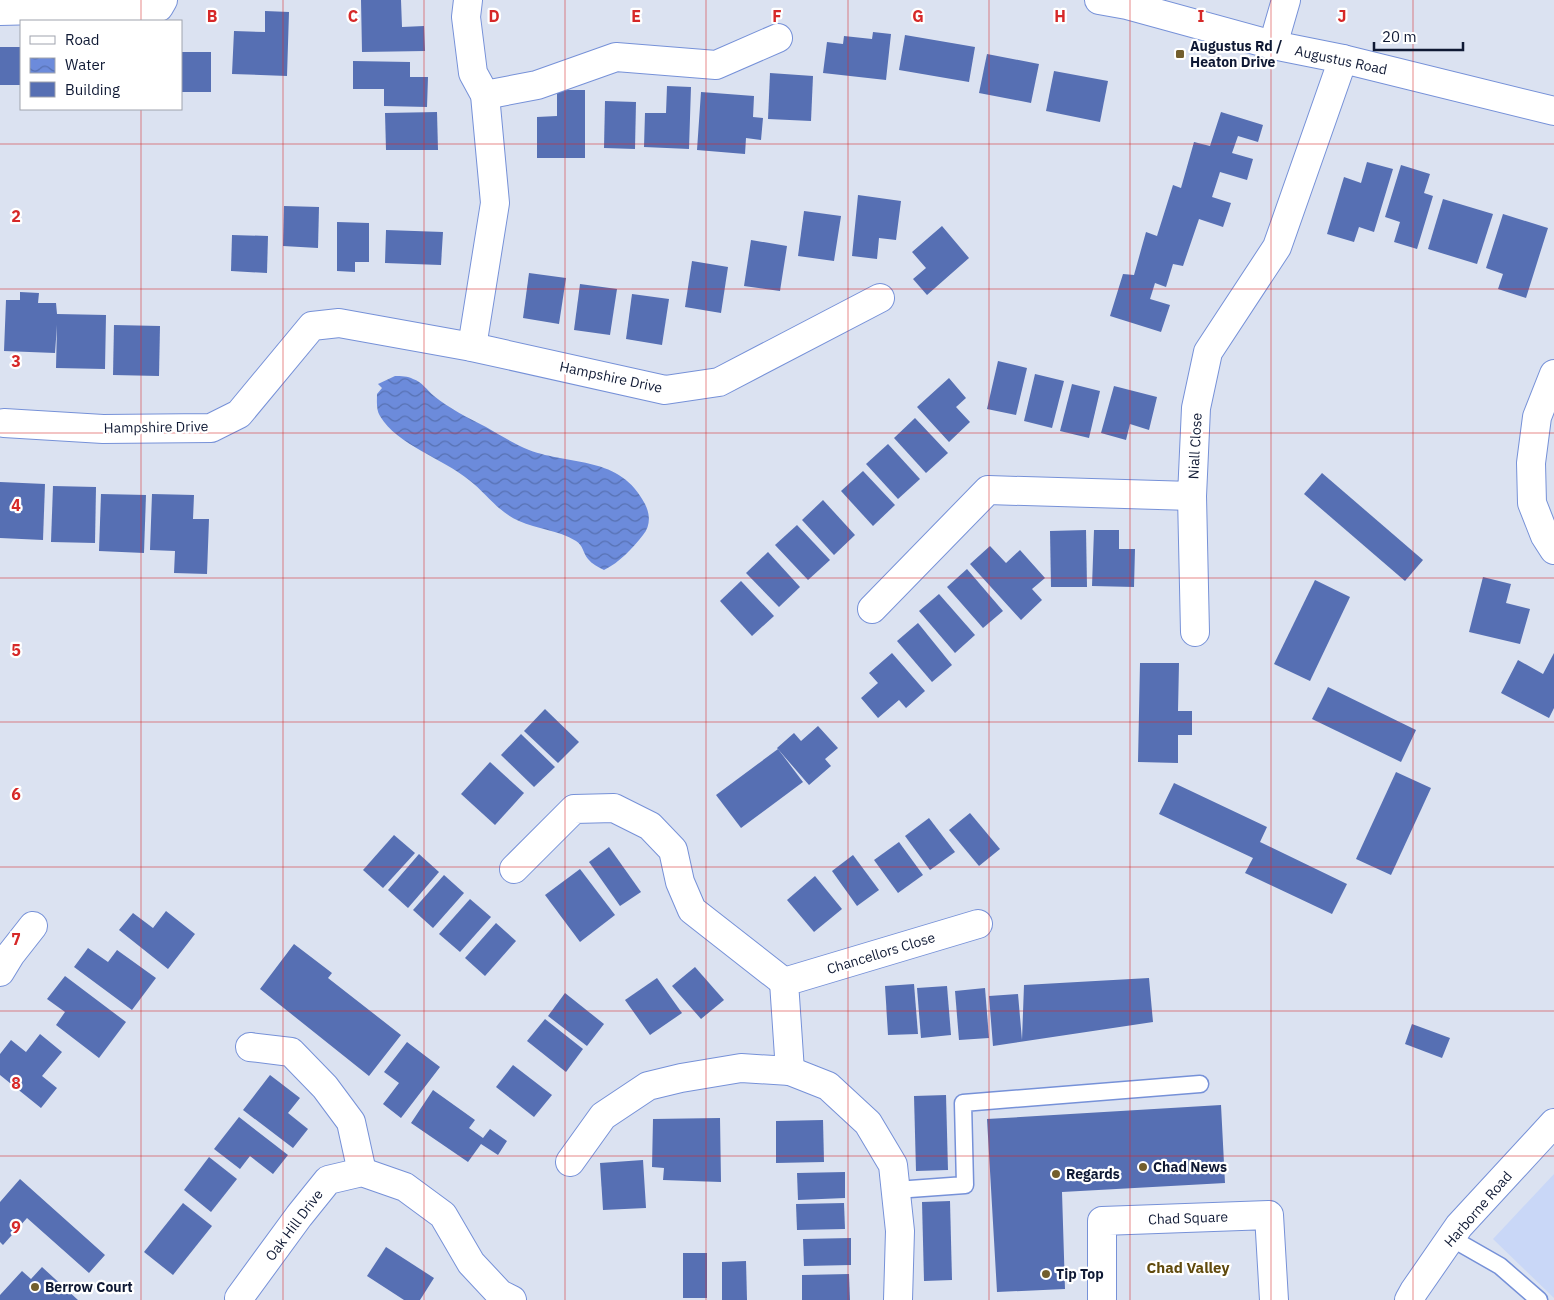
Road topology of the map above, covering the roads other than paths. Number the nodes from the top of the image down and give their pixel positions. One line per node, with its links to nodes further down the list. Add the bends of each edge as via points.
1 (163, 0): 6 (street, via 160,7)
2 (468, 0): 10 (street, via 466,17 473,73)
3 (1099, 0): 5 (street, Augustus Road)
4 (1286, 0): 8 (street)
5 (1127, 2): 8 (street, Augustus Road)
6 (0, 11)
7 (778, 38): 10 (street, via 716,65 616,57 537,85)
8 (1273, 45): 9 (street, Augustus Road)
9 (1343, 59): 11 (street, Augustus Road); 16 (street, Niall Close, via 1277,247 1208,352 1196,408)
10 (485, 95): 13 (street, via 494,203)
11 (1554, 111)
12 (880, 298): 13 (street, Hampshire Drive, via 719,382 665,390)
13 (472, 347): 15 (street, Hampshire Drive, via 339,323 312,326 240,414 211,428 103,429)
14 (1554, 374): 17 (street, via 1537,417 1531,463 1532,503)
15 (4, 423)
16 (1192, 496): 18 (street, Niall Close, via 988,490); 19 (street)
17 (1554, 550)
18 (872, 609)
19 (1195, 632)
20 (514, 869): 24 (street, via 574,809 614,808 650,826 673,850 680,882 692,910)
21 (978, 924): 24 (street, Chancellors Close)
22 (33, 926): 23 (street)
23 (4, 958)
24 (784, 982): 26 (street)
25 (250, 1047): 30 (street, via 291,1052 325,1087 350,1122)
26 (790, 1071): 29 (street, via 741,1068 648,1086 603,1116); 31 (street, via 828,1086 868,1123 893,1165)
27 (1200, 1084): 31 (lane, via 963,1103 965,1185)
28 (1554, 1123): 32 (street, Harborne Road)
29 (570, 1162)
30 (362, 1172): 33 (street, Oak Hill Drive, via 328,1180); 34 (street, via 405,1187 443,1215 471,1263 500,1294)
31 (896, 1190): 35 (street, via 900,1231)
32 (1451, 1238): 38 (street, Harborne Road); 39 (lane, via 1500,1266)
33 (239, 1298)
34 (512, 1300)
35 (898, 1300)
36 (1102, 1300): 37 (street, Chad Square, via 1102,1221 1269,1215)
37 (1274, 1300)
38 (1409, 1300)
39 (1539, 1300)

